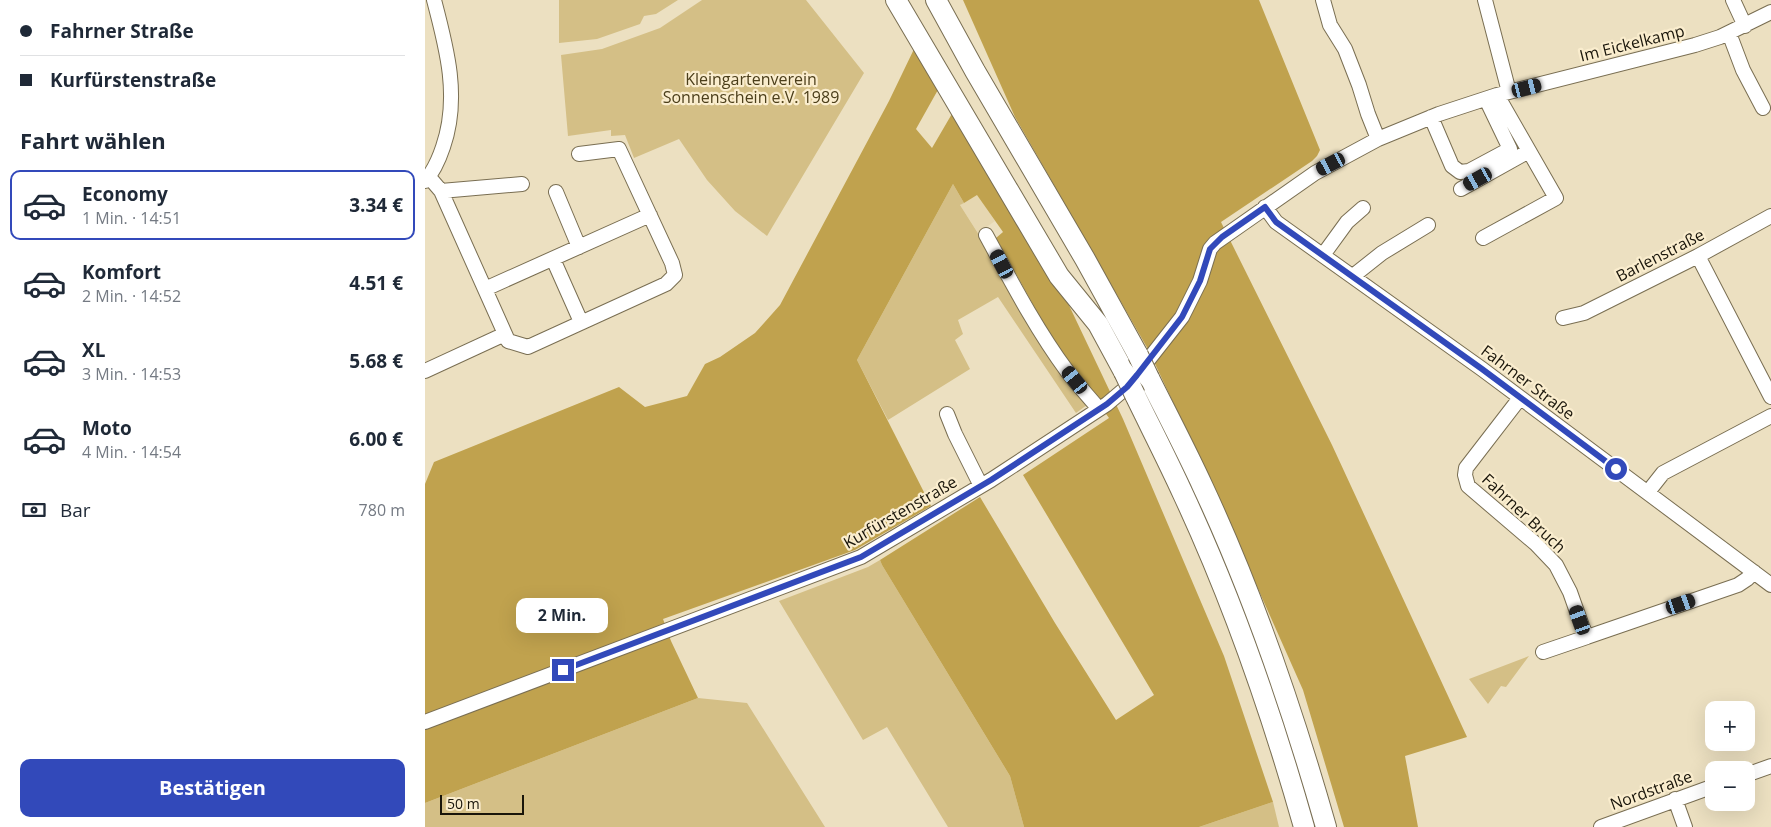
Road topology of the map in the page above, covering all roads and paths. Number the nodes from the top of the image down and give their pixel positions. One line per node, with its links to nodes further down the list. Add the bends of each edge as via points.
1 (434, 0): 19 (street, via 448,55 452,91 448,132 441,155)
2 (896, 0): 38 (highway, via 1059,276)
3 (911, 0): 38 (highway)
4 (936, 0): 12 (highway)
5 (951, 0): 12 (highway)
6 (1323, 0): 16 (street, via 1330,25 1345,48)
7 (1485, 0): 13 (street)
8 (1733, 0): 10 (street)
9 (1771, 12): 10 (street, Im Eickelkamp)
10 (1745, 26): 11 (street, Im Eickelkamp)
11 (1729, 33): 13 (street, Im Eickelkamp, via 1695,45); 14 (street, via 1743,70)
12 (975, 71): 59 (highway, bridge, via 1085,258 1138,355 1203,488 1285,693)
13 (1497, 95): 15 (street, Im Eickelkamp); 15 (street, via 1510,148 1469,171 1461,172 1453,166); 17 (street)
14 (1763, 108)
15 (1431, 117): 16 (street, Im Eickelkamp)
16 (1379, 139): 24 (street, Im Eickelkamp, via 1315,172)
17 (1529, 151): 21 (street); 30 (street, via 1556,198)
18 (579, 154): 26 (street, via 619,149)
19 (427, 179): 22 (street)
20 (522, 184): 22 (street)
21 (1461, 189)
22 (441, 191): 36 (street)
23 (555, 192): 31 (street)
24 (1265, 207): 32 (street, Fahrner Straße, via 1276,222); 44 (street, Kurfürstenstraße, via 1210,249 1200,281 1182,317 1127,387)
25 (1363, 208): 32 (street, via 1347,222)
26 (650, 216): 31 (street); 39 (street, via 675,275 666,284)
27 (1771, 216): 33 (street, Barlenstraße)
28 (1428, 225): 35 (street)
29 (986, 235): 44 (street, via 1036,323 1067,370)
30 (1483, 238)
31 (579, 247): 34 (street)
32 (1323, 255): 35 (street, Fahrner Straße)
33 (1698, 256): 37 (street, Barlenstraße, via 1583,313); 42 (street)
34 (553, 258): 36 (street); 39 (street)
35 (1353, 276): 43 (street, Fahrner Straße)
36 (485, 289): 40 (street)
37 (1563, 318)
38 (1094, 319): 58 (highway, bridge, via 1124,372 1184,495 1227,597 1265,700)
39 (581, 322): 40 (street, via 528,347 508,342)
40 (505, 334): 41 (street)
41 (425, 371)
42 (1771, 397)
43 (1520, 398): 48 (street, Fahrner Straße); 51 (street, Fahrner Bruch, via 1466,468 1466,481 1556,565)
44 (1099, 409): 47 (street, Kurfürstenstraße)
45 (947, 414): 47 (street)
46 (1771, 416): 48 (street, via 1663,473)
47 (981, 486): 53 (street, Kurfürstenstraße, via 861,557)
48 (1647, 492): 49 (street, Fahrner Straße)
49 (1754, 572): 50 (street, Fahrner Straße); 51 (street, via 1738,585)
50 (1771, 585)
51 (1587, 637): 52 (street)
52 (1543, 652)
53 (425, 722)
54 (1771, 766): 55 (street)
55 (1755, 772)
56 (1705, 789): 57 (street, Nordstraße)
57 (1675, 800): 60 (street, Nordstraße); 61 (street)
58 (1304, 827)
59 (1326, 827)
60 (1601, 827)
61 (1685, 827)

